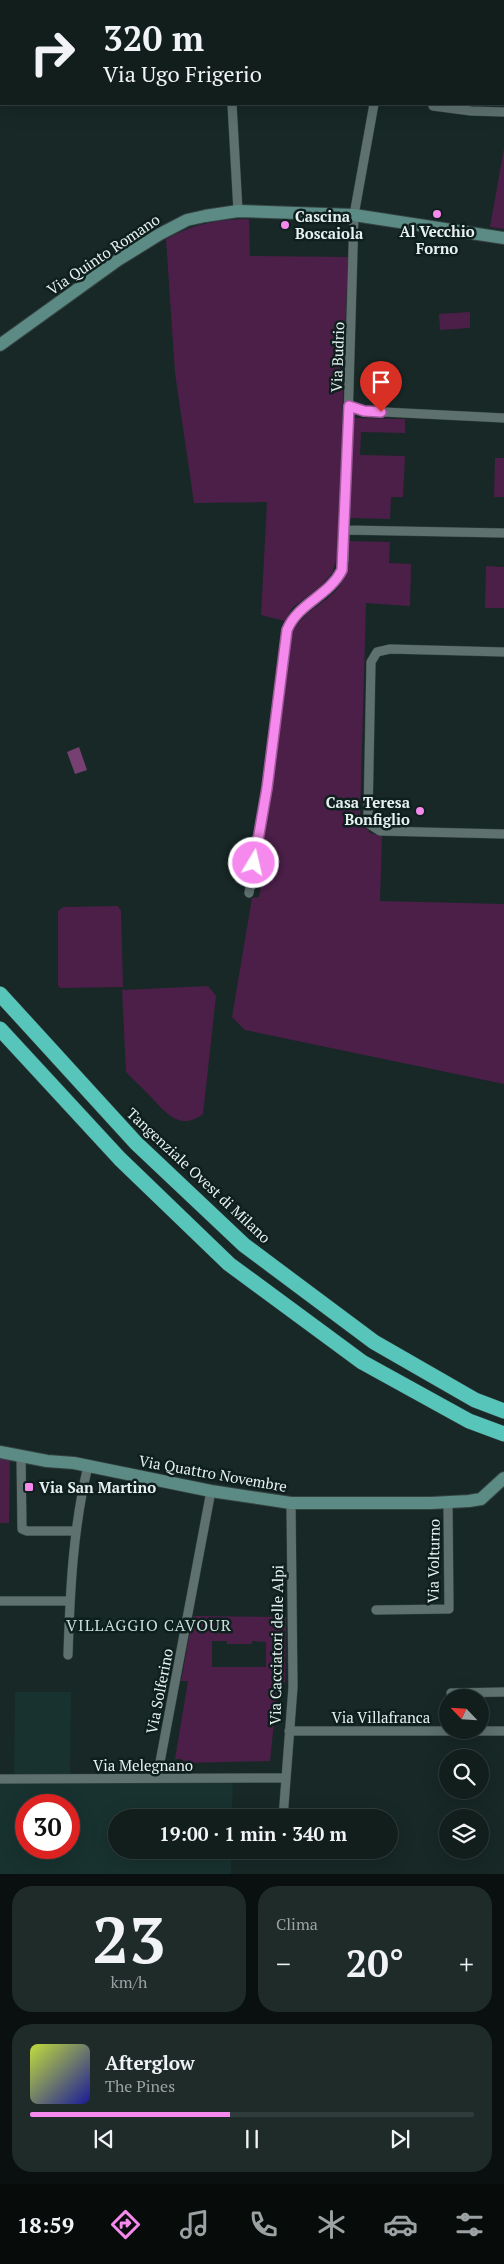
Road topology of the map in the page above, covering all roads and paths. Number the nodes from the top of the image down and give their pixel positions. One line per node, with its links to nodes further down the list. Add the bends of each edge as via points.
1 (232, 105): 5 (street)
2 (374, 105): 6 (street)
3 (433, 106): 4 (street)
4 (504, 112)
5 (238, 211): 6 (street, Via Quinto Romano); 8 (street, Via Quinto Romano, via 187,220 160,234 118,260)
6 (354, 214): 7 (street, Via Quinto Romano); 9 (street, Via Budrio)
7 (504, 238)
8 (0, 345)
9 (349, 406): 10 (street, via 364,411); 11 (street, Via Budrio)
10 (504, 418)
11 (345, 530): 12 (street); 15 (street, Via Budrio, via 344,560 337,580 298,611 285,637 267,788)
12 (504, 533)
13 (504, 652): 14 (street, via 390,649 377,652 372,662 368,816 370,824 380,831)
14 (504, 834)
15 (249, 894)
16 (0, 994): 18 (highway, Tangenziale Ovest di Milano, via 136,1143 244,1245 374,1342 475,1400)
17 (0, 1029): 19 (highway, via 120,1159 229,1264 362,1362 469,1421)
18 (504, 1411)
19 (504, 1434)
20 (0, 1452): 21 (street, Via Quattro Novembre)
21 (21, 1456): 22 (street, Via Quattro Novembre); 27 (street, via 22,1529)
22 (88, 1466): 24 (street, Via Quattro Novembre); 27 (street)
23 (504, 1478): 26 (street, Via Quattro Novembre, via 482,1499)
24 (211, 1491): 25 (street, Via Quattro Novembre); 36 (street, Via Solferino)
25 (291, 1503): 26 (street, Via Quattro Novembre); 34 (street, Via Cacciatori delle Alpi, via 292,1686)
26 (448, 1503): 30 (street, Via Volturno, via 449,1609)
27 (76, 1531): 28 (street)
28 (70, 1601): 29 (street); 31 (street)
29 (0, 1602)
30 (376, 1610)
31 (68, 1655)
32 (489, 1692): 33 (street)
33 (504, 1692)
34 (289, 1731): 35 (street, Via Villafranca); 37 (street, Via Cacciatori delle Alpi)
35 (504, 1731)
36 (157, 1778): 37 (street, Via Melegnano); 38 (street, Via Melegnano)
37 (285, 1778): 39 (street, Via Cacciatori delle Alpi)
38 (0, 1779)
39 (283, 1809)

